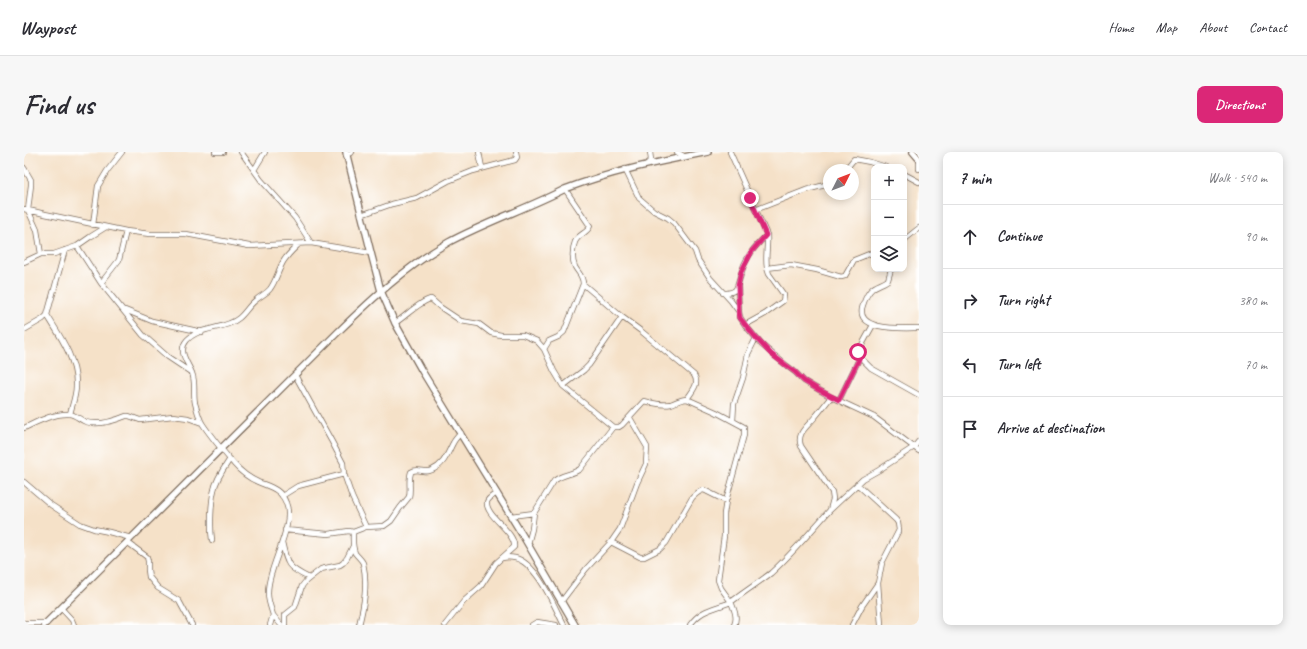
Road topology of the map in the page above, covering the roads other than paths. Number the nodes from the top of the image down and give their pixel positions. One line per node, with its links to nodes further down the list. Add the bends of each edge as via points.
1 (122, 152): 32 (street, via 98,186)
2 (215, 152): 3 (street)
3 (223, 152)
4 (241, 152): 24 (street)
5 (265, 152): 24 (street)
6 (479, 152): 21 (street)
7 (516, 152): 21 (street, via 518,158 515,160)
8 (650, 152): 17 (street)
9 (677, 152): 14 (street)
10 (708, 152): 14 (street)
11 (730, 152): 30 (street)
12 (913, 152): 15 (street)
13 (348, 153): 31 (street)
14 (686, 157): 17 (street)
15 (919, 159)
16 (919, 163): 23 (street)
17 (647, 164): 22 (street)
18 (850, 164): 19 (street, via 854,159)
19 (876, 164)
20 (24, 168): 29 (street, via 31,180)
21 (482, 168): 31 (street, via 448,181 417,198)
22 (625, 169): 28 (street); 52 (street, via 639,198 674,223 695,251 704,270)
23 (919, 169)
24 (254, 170): 38 (street, via 295,218)
25 (907, 176): 26 (street)
26 (919, 182)
27 (823, 186): 30 (street)
28 (565, 189): 49 (street, via 590,226 589,230 576,239 573,251 574,264); 51 (street, via 451,241 415,264)
29 (26, 209): 32 (street); 44 (street, via 37,230)
30 (756, 210): 36 (street)
31 (362, 215): 42 (street)
32 (93, 224): 33 (street)
33 (106, 227): 35 (street); 40 (street)
34 (919, 228): 37 (street)
35 (126, 231): 39 (street, via 186,234 249,246); 48 (street, via 119,260)
36 (766, 235): 46 (street); 50 (street, via 745,262)
37 (907, 238)
38 (311, 243): 39 (street); 42 (street)
39 (299, 244): 62 (street, via 285,258 273,285 239,318)
40 (77, 246): 41 (street); 48 (street)
41 (65, 250): 44 (street, via 54,254); 55 (street)
42 (370, 253): 51 (street)
43 (871, 253): 46 (street, via 854,260 843,277 791,265)
44 (42, 254): 45 (street)
45 (24, 261)
46 (767, 268): 59 (street, via 784,295 783,301)
47 (890, 272): 58 (street, via 888,280 870,290 862,309 864,318)
48 (101, 283): 53 (street)
49 (583, 284): 56 (street); 64 (street, via 564,332 549,341)
50 (738, 286): 52 (street, via 732,292); 54 (street)
51 (381, 291): 57 (street); 67 (street)
52 (723, 293): 54 (street)
53 (121, 308): 62 (street, via 152,321); 66 (street, via 153,345)
54 (739, 312): 59 (street)
55 (47, 315): 61 (street); 73 (street, via 65,346 76,379 76,394)
56 (622, 317): 68 (street, via 589,365); 71 (street, via 694,375 697,383)
57 (395, 324): 64 (street, via 417,306 431,299 461,321 479,324 491,333 532,338); 79 (street)
58 (873, 324): 60 (street, via 894,328); 65 (street)
59 (745, 325): 63 (street)
60 (919, 328)
61 (24, 330)
62 (202, 332): 66 (street, via 188,339 183,348)
63 (756, 338): 70 (street, via 804,381); 75 (street, via 748,354 734,404)
64 (544, 349): 68 (street)
65 (858, 355): 69 (street, via 871,368); 72 (street, via 859,359)
66 (192, 373): 76 (street, via 195,403)
67 (295, 375): 82 (street); 85 (street, via 343,463)
68 (563, 386): 78 (street)
69 (919, 395)
70 (831, 397): 72 (street); 91 (street, via 802,431 800,441 832,492)
71 (687, 399): 74 (street, via 670,404 644,401); 75 (street)
72 (839, 400): 81 (street, via 874,417)
73 (70, 414): 76 (street, via 91,423 126,416 142,420 173,416); 77 (street, via 47,418)
74 (630, 418): 78 (street, via 619,428); 100 (street, via 647,447 648,456 620,529)
75 (733, 421): 90 (street, via 743,426 744,432)
76 (202, 422): 82 (street)
77 (24, 428)
78 (613, 428): 92 (street, via 580,468 554,481)
79 (460, 433): 88 (street); 94 (street, via 447,458 439,466 429,471 411,472 409,497 388,524)
80 (919, 442): 81 (street)
81 (914, 447): 83 (street); 87 (street)
82 (222, 448): 84 (street); 97 (street)
83 (919, 451)
84 (230, 459): 89 (street, via 247,476 270,486); 98 (street, via 214,489 210,529)
85 (344, 474): 89 (street, via 298,486); 94 (street)
86 (24, 482): 97 (street, via 51,505 80,524)
87 (857, 484): 91 (street); 105 (street, via 896,520 899,526 882,563)
88 (497, 493): 93 (street); 103 (street, via 487,501 490,510 514,544)
89 (282, 496): 95 (street, via 289,510)
90 (726, 501): 100 (street, via 704,490 696,493 666,544 644,557 636,556); 107 (street, via 718,580)
91 (830, 510): 107 (street, via 784,560)
92 (534, 513): 93 (street); 101 (street)
93 (511, 516): 101 (street)
94 (366, 527): 96 (street)
95 (285, 530): 96 (street, via 328,534); 99 (street)
96 (353, 532): 102 (street)
97 (129, 540): 108 (street); 113 (street, via 147,558 149,577 158,588 179,601)
98 (212, 540)
99 (282, 541): 104 (street, via 288,563); 109 (street, via 268,594)
100 (611, 542): 106 (street)
101 (528, 544): 106 (street)
102 (353, 546): 104 (street, via 340,565 321,569); 117 (street, via 362,561 365,577)
103 (502, 558): 118 (street); 121 (street, via 519,559 532,569 554,603)
104 (309, 578): 116 (street, via 302,586 295,607 285,615)
105 (878, 583): 125 (street); 126 (street)
106 (561, 602): 122 (street)
107 (731, 602): 123 (street, via 701,612); 124 (street, via 736,618)
108 (61, 608): 111 (street); 112 (street)
109 (273, 615): 114 (street); 115 (street)
110 (24, 623): 111 (street)
111 (47, 623)
112 (74, 625)
113 (192, 625)
114 (270, 625)
115 (281, 625)
116 (285, 625)
117 (359, 625)
118 (445, 625)
119 (532, 625): 120 (street, via 537,622)
120 (556, 625)
121 (564, 625)
122 (575, 625)
123 (690, 625)
124 (734, 625)
125 (852, 625)
126 (881, 625)

